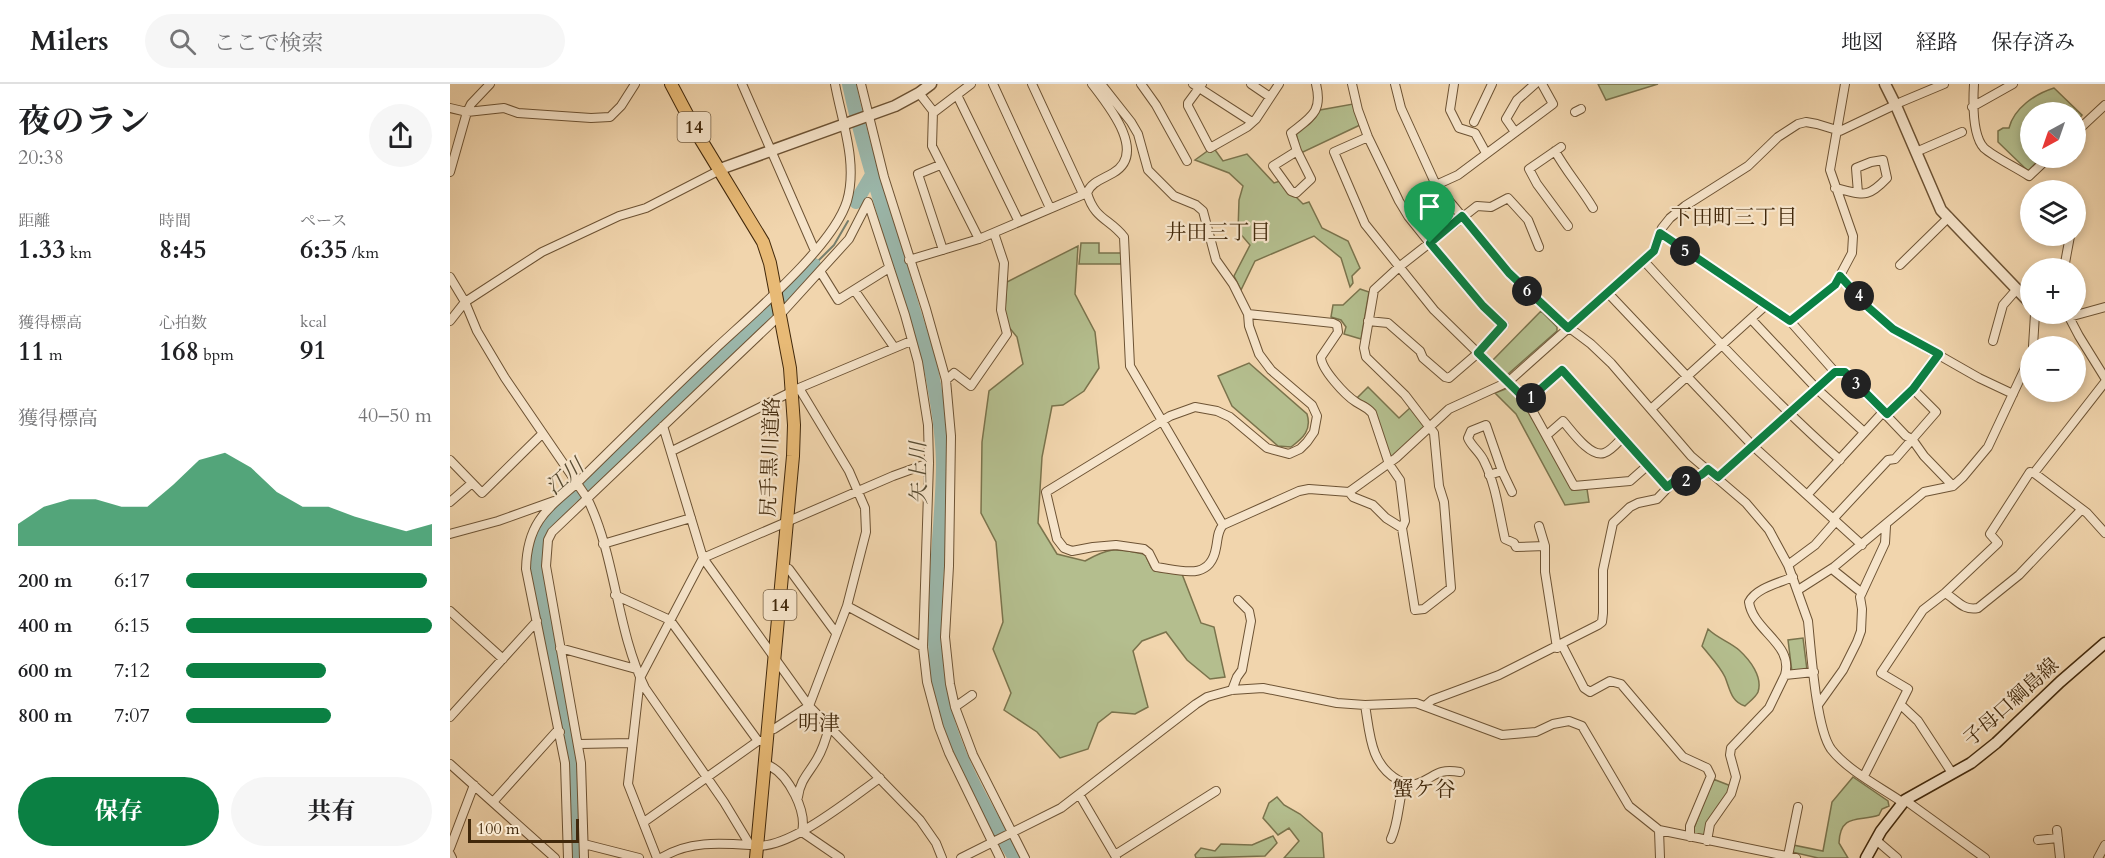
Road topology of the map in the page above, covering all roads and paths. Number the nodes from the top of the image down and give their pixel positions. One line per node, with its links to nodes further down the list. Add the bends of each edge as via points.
1 (490, 84): 37 (street)
2 (635, 84): 37 (street, via 610,117 504,108)
3 (671, 84): 55 (main road, 尻手黒川道路 / 14)
4 (676, 84): 55 (main road, 尻手黒川道路 / 14)
5 (742, 84): 48 (street)
6 (835, 84): 43 (street)
7 (861, 84): 39 (street)
8 (931, 84): 30 (street)
9 (971, 84): 31 (street)
10 (993, 84): 61 (street)
11 (1032, 84): 59 (street)
12 (1092, 84): 59 (street, via 1111,109 1128,150 1116,172)
13 (1101, 84): 92 (street, via 1138,134 1148,170 1174,196 1203,211 1216,260)
14 (1141, 84): 52 (street)
15 (1251, 84): 32 (street)
16 (1279, 84): 32 (street)
17 (1316, 84): 49 (street, via 1319,96 1315,112 1291,133)
18 (1352, 84): 47 (street)
19 (1395, 84): 57 (street, via 1401,108)
20 (1455, 84): 51 (street, via 1450,110 1459,128 1475,133)
21 (1492, 84): 41 (street)
22 (1535, 84): 45 (street, via 1517,100 1506,119)
23 (1542, 84): 45 (street, via 1553,104)
24 (1845, 84): 44 (street)
25 (1885, 84): 33 (street)
26 (1944, 84): 33 (street)
27 (1974, 84): 35 (street)
28 (2013, 84): 35 (street)
29 (1198, 86): 40 (street); 40 (street, via 1188,106 1210,147)
30 (919, 93): 38 (street); 39 (street)
31 (957, 95): 38 (street); 65 (street)
32 (1270, 97): 40 (street)
33 (1895, 105): 44 (street); 50 (street)
34 (2105, 105): 42 (street)
35 (1972, 107): 54 (street, via 1983,147 2029,176)
36 (450, 108): 37 (street)
37 (467, 112): 56 (street)
38 (933, 113): 53 (street, via 932,146)
39 (867, 115): 43 (street); 74 (street)
40 (1252, 122)
41 (1474, 122)
42 (2086, 123)
43 (844, 124): 48 (street); 73 (street, via 850,162 847,200 840,217)
44 (1836, 131): 58 (street, via 1830,170); 68 (street, via 1817,124 1798,124 1748,166 1685,206)
45 (1515, 132): 51 (street)
46 (1962, 132): 50 (street)
47 (1368, 137): 70 (street, via 1407,216); 77 (street, via 1334,152 1365,224)
48 (772, 150): 55 (street); 73 (street)
49 (1297, 151): 49 (street, via 1274,166 1290,191 1296,193 1311,179)
50 (1916, 152): 64 (street, via 1937,203)
51 (1486, 153): 57 (street, via 1458,175)
52 (1187, 161)
53 (940, 165): 69 (street); 72 (street, via 918,174)
54 (2037, 168)
55 (721, 169): 82 (main road, 尻手黒川道路 / 14, via 766,239); 87 (street, via 646,208 550,248)
56 (450, 172)
57 (1436, 185): 63 (street)
58 (1835, 188): 60 (street); 80 (street, via 1854,245)
59 (1085, 193): 61 (street); 119 (street, via 1096,214 1124,237 1130,366)
60 (1858, 193): 60 (street, via 1856,168 1882,160 1887,178 1876,190)
61 (1050, 208): 65 (street)
62 (1593, 208): 66 (street, via 1565,169 1558,149 1529,168)
63 (1462, 216): 70 (street); 71 (street, via 1477,206 1491,207 1508,198 1528,220); 98 (street, via 1509,273)
64 (1949, 217): 76 (street); 83 (street)
65 (1018, 222): 67 (street)
66 (1568, 226)
67 (994, 233): 69 (street); 108 (street, via 1004,263 1001,310 1007,334 971,386 954,373)
68 (1660, 233): 75 (street, via 1654,251); 88 (street)
69 (979, 239): 72 (street)
70 (1430, 243): 77 (street); 103 (street, via 1503,325)
71 (1539, 248)
72 (943, 250): 74 (street)
73 (815, 251): 82 (street)
74 (909, 260): 108 (street)
75 (1644, 261): 85 (street); 101 (street)
76 (1900, 265)
77 (1399, 267): 95 (street, via 1374,290); 103 (street, via 1434,310)
78 (890, 268): 79 (street, via 868,202 849,238); 84 (street); 99 (street)
79 (820, 271): 84 (street, via 838,300); 90 (street)
80 (1840, 276): 96 (street, via 1835,285); 104 (street, via 1893,329)
81 (450, 277): 87 (street)
82 (778, 288): 90 (main road, 尻手黒川道路 / 14); 140 (street)
83 (2017, 289): 86 (street); 100 (street, via 2002,304)
84 (855, 291): 102 (street)
85 (1608, 292): 98 (street); 106 (street)
86 (2020, 292)
87 (465, 302): 94 (street); 123 (street, via 484,343)
88 (1766, 306): 93 (street); 96 (street)
89 (2105, 307): 91 (street)
90 (783, 312): 113 (main road, 尻手黒川道路 / 14); 120 (street)
91 (2086, 312)
92 (1248, 314): 119 (street, via 1259,354 1271,370 1312,405 1317,424 1307,442 1289,454 1277,452 1230,417 1205,408 1195,407); 132 (street, via 1337,325 1338,332 1321,357 1322,365 1355,402 1372,413)
93 (1751, 319): 101 (street); 111 (street)
94 (450, 321)
95 (1368, 321): 103 (street, via 1388,323 1445,377 1449,378); 121 (street, via 1366,357)
96 (1790, 321): 105 (street)
97 (2073, 324): 109 (street)
98 (1568, 328): 110 (street); 116 (street, via 1611,363)
99 (912, 340): 102 (street); 131 (street, via 924,395)
100 (1993, 341)
101 (1721, 346): 106 (street); 118 (street)
102 (894, 347): 113 (street)
103 (1478, 353): 110 (street)
104 (1939, 354): 112 (street); 114 (street)
105 (1835, 372): 111 (street); 117 (street, via 1845,372)
106 (1687, 377): 116 (street); 127 (street)
107 (2020, 379): 114 (street)
108 (946, 380): 195 (street, via 951,436 945,637)
109 (2105, 380): 136 (street)
110 (1508, 382): 115 (street); 121 (street, via 1449,409)
111 (1817, 389): 118 (street); 122 (street)
112 (1913, 389): 117 (street); 126 (street, via 1936,412)
113 (796, 390): 128 (street); 143 (street, via 846,465); 153 (main road, 尻手黒川道路 / 14, via 798,447)
114 (2013, 394): 141 (street, via 1988,447)
115 (1527, 401): 124 (street); 125 (street, via 1562,370)
116 (1651, 410): 134 (street, via 1691,456)
117 (1885, 412): 122 (street); 126 (street)
118 (1789, 415): 127 (street); 130 (street)
119 (1161, 422): 154 (street); 154 (street, via 1046,492 1058,542 1072,551 1107,545 1144,549 1156,567 1194,572 1211,561)
120 (663, 426): 128 (street); 147 (street)
121 (1430, 426): 132 (street); 157 (street, via 1444,502 1451,588 1424,609 1415,610)
122 (1864, 432): 130 (street)
123 (542, 434): 139 (street, via 482,493); 140 (street)
124 (1547, 435): 125 (street, via 1563,421 1590,451 1598,454 1605,453); 133 (street, via 1574,486 1630,481)
125 (1623, 437): 133 (street)
126 (1912, 439): 141 (street); 152 (street)
127 (1754, 446): 138 (street); 146 (street)
128 (672, 451): 151 (street)
129 (450, 460): 139 (street)
130 (1840, 460): 146 (street)
131 (929, 463): 143 (street); 180 (street)
132 (1389, 464): 144 (street); 157 (street, via 1400,480 1405,521)
133 (1647, 466): 142 (street)
134 (1708, 469): 138 (street); 142 (street, via 1702,476 1676,480)
135 (1502, 471): 137 (street); 137 (street, via 1486,425 1471,431 1468,438); 145 (street)
136 (2034, 473): 150 (street); 170 (street, via 2030,472 1990,534 1998,543)
137 (1489, 475): 162 (street, via 1505,539 1516,547)
138 (1718, 477): 164 (street, via 1769,530)
139 (472, 483): 148 (street)
140 (576, 484): 147 (street); 149 (street)
141 (1953, 486): 156 (street, via 1924,492)
142 (1667, 487): 179 (street, via 1657,500 1630,507 1614,523 1603,570 1602,622)
143 (858, 492): 153 (street); 173 (street, via 865,508 866,532)
144 (1349, 492): 154 (street, via 1299,491); 157 (street)
145 (1512, 492)
146 (1807, 495): 152 (street)
147 (587, 498): 160 (street); 181 (street, via 552,532 547,546 546,566)
148 (451, 500)
149 (556, 501): 159 (street); 176 (street, via 533,530 526,548 526,569)
150 (2081, 510): 158 (street); 170 (street, via 2019,575 1978,608 1970,610)
151 (691, 518): 160 (street); 163 (street)
152 (1835, 520): 161 (street); 164 (street, via 1815,545)
153 (790, 521): 163 (street); 166 (main road, 尻手黒川道路 / 14); 183 (main road, 尻手黒川道路 / 14)
154 (1222, 525)
155 (1539, 526): 162 (street)
156 (1886, 526): 161 (street); 169 (street, via 1880,557)
157 (1402, 528)
158 (2105, 533)
159 (450, 534)
160 (603, 544): 171 (street)
161 (1862, 545): 165 (street)
162 (1545, 546): 179 (street, via 1545,572)
163 (704, 558): 175 (street); 183 (street)
164 (1788, 565): 167 (street)
165 (1832, 568): 168 (street); 169 (street)
166 (789, 569): 177 (street); 183 (main road, 尻手黒川道路 / 14)
167 (1793, 577): 168 (street); 186 (street, via 1761,591 1749,602 1760,626 1784,651)
168 (1798, 590): 185 (street, via 1808,621)
169 (1862, 593): 191 (street, via 1857,642)
170 (1945, 593): 192 (street, via 1923,610 1881,673 1908,689)
171 (615, 595): 175 (street); 184 (street)
172 (1238, 600): 188 (street, via 1249,611 1251,621 1242,669)
173 (847, 606): 177 (street); 180 (street)
174 (450, 611): 182 (street)
175 (669, 620): 187 (street); 200 (street)
176 (537, 621): 182 (street); 199 (street)
177 (836, 633): 193 (street)
178 (2105, 643): 206 (street, 子母口綱島線, via 1996,743)
179 (1559, 646): 194 (street); 222 (street, via 1584,688 1590,692 1610,681 1621,684 1683,757 1707,768 1711,776 1690,826)
180 (923, 647): 227 (street, via 939,727)
181 (560, 648): 184 (street); 202 (street)
182 (503, 659): 196 (street)
183 (777, 663): 193 (street); 198 (main road, 尻手黒川道路 / 14); 200 (main road, 尻手黒川道路 / 14)
184 (636, 669): 187 (street)
185 (1814, 672): 186 (street); 191 (street)
186 (1785, 675): 226 (street, via 1770,708 1731,748 1735,783 1710,824)
187 (640, 678): 201 (street); 208 (street)
188 (1232, 690): 190 (street, via 1263,688 1320,701); 213 (street, via 1196,704)
189 (972, 695): 195 (street)
190 (1365, 705): 194 (street); 210 (street, via 1377,762)
191 (1818, 705): 207 (street, via 1830,747 1845,764)
192 (1900, 705): 206 (street, via 1918,721); 207 (street)
193 (809, 706): 197 (street); 198 (street)
194 (1425, 706): 219 (street, via 1502,735 1576,722 1629,806)
195 (955, 707): 221 (street, via 973,755)
196 (450, 717)
197 (829, 727): 209 (street); 214 (street, via 824,746 799,786)
198 (774, 729): 204 (main road, 尻手黒川道路 / 14)
199 (560, 732): 216 (street); 237 (street, via 565,763)
200 (762, 741): 208 (street); 231 (main road, 尻手黒川道路 / 14)
201 (632, 743): 202 (street); 218 (street, via 628,784)
202 (579, 744): 228 (street)
203 (450, 764): 211 (street)
204 (770, 766): 214 (street); 231 (main road, 尻手黒川道路 / 14)
205 (1460, 772): 210 (street, via 1442,771 1416,784)
206 (1952, 773): 215 (street, 子母口綱島線)
207 (1864, 776): 215 (street)
208 (706, 778): 218 (street); 231 (street)
209 (880, 778): 220 (street); 242 (street, via 929,831)
210 (1404, 784): 223 (street)
211 (474, 785): 216 (street); 230 (street)
212 (1216, 791): 233 (street)
213 (1079, 794): 221 (street); 233 (street)
214 (798, 797): 220 (street)
215 (1904, 801): 224 (street, 子母口綱島線); 249 (street)
216 (493, 802): 236 (street)
217 (1798, 807): 234 (street)
218 (644, 822): 240 (street)
219 (1659, 830): 222 (street); 246 (street)
220 (802, 832): 231 (street); 241 (street)
221 (1013, 832): 227 (street); 245 (street)
222 (1690, 837): 226 (street)
223 (1391, 839)
224 (1876, 840): 247 (street, 子母口綱島線); 248 (street)
225 (2038, 840): 250 (street, via 2058,834)
226 (1707, 841): 234 (street)
227 (992, 843): 243 (street); 244 (street)
228 (584, 844): 238 (street); 239 (street)
229 (2105, 845): 251 (street)
230 (450, 848)
231 (758, 851): 240 (street, via 719,843 702,844)
232 (450, 854): 235 (street)
233 (1116, 857)
234 (1792, 857)
235 (452, 858)
236 (555, 858)
237 (568, 858)
238 (584, 858)
239 (639, 858)
240 (659, 858)
241 (840, 858)
242 (942, 858)
243 (961, 858)
244 (1000, 858)
245 (1025, 858)
246 (1660, 858)
247 (1866, 858)
248 (1897, 858)
249 (1985, 858)
250 (2060, 858)
251 (2098, 858)

